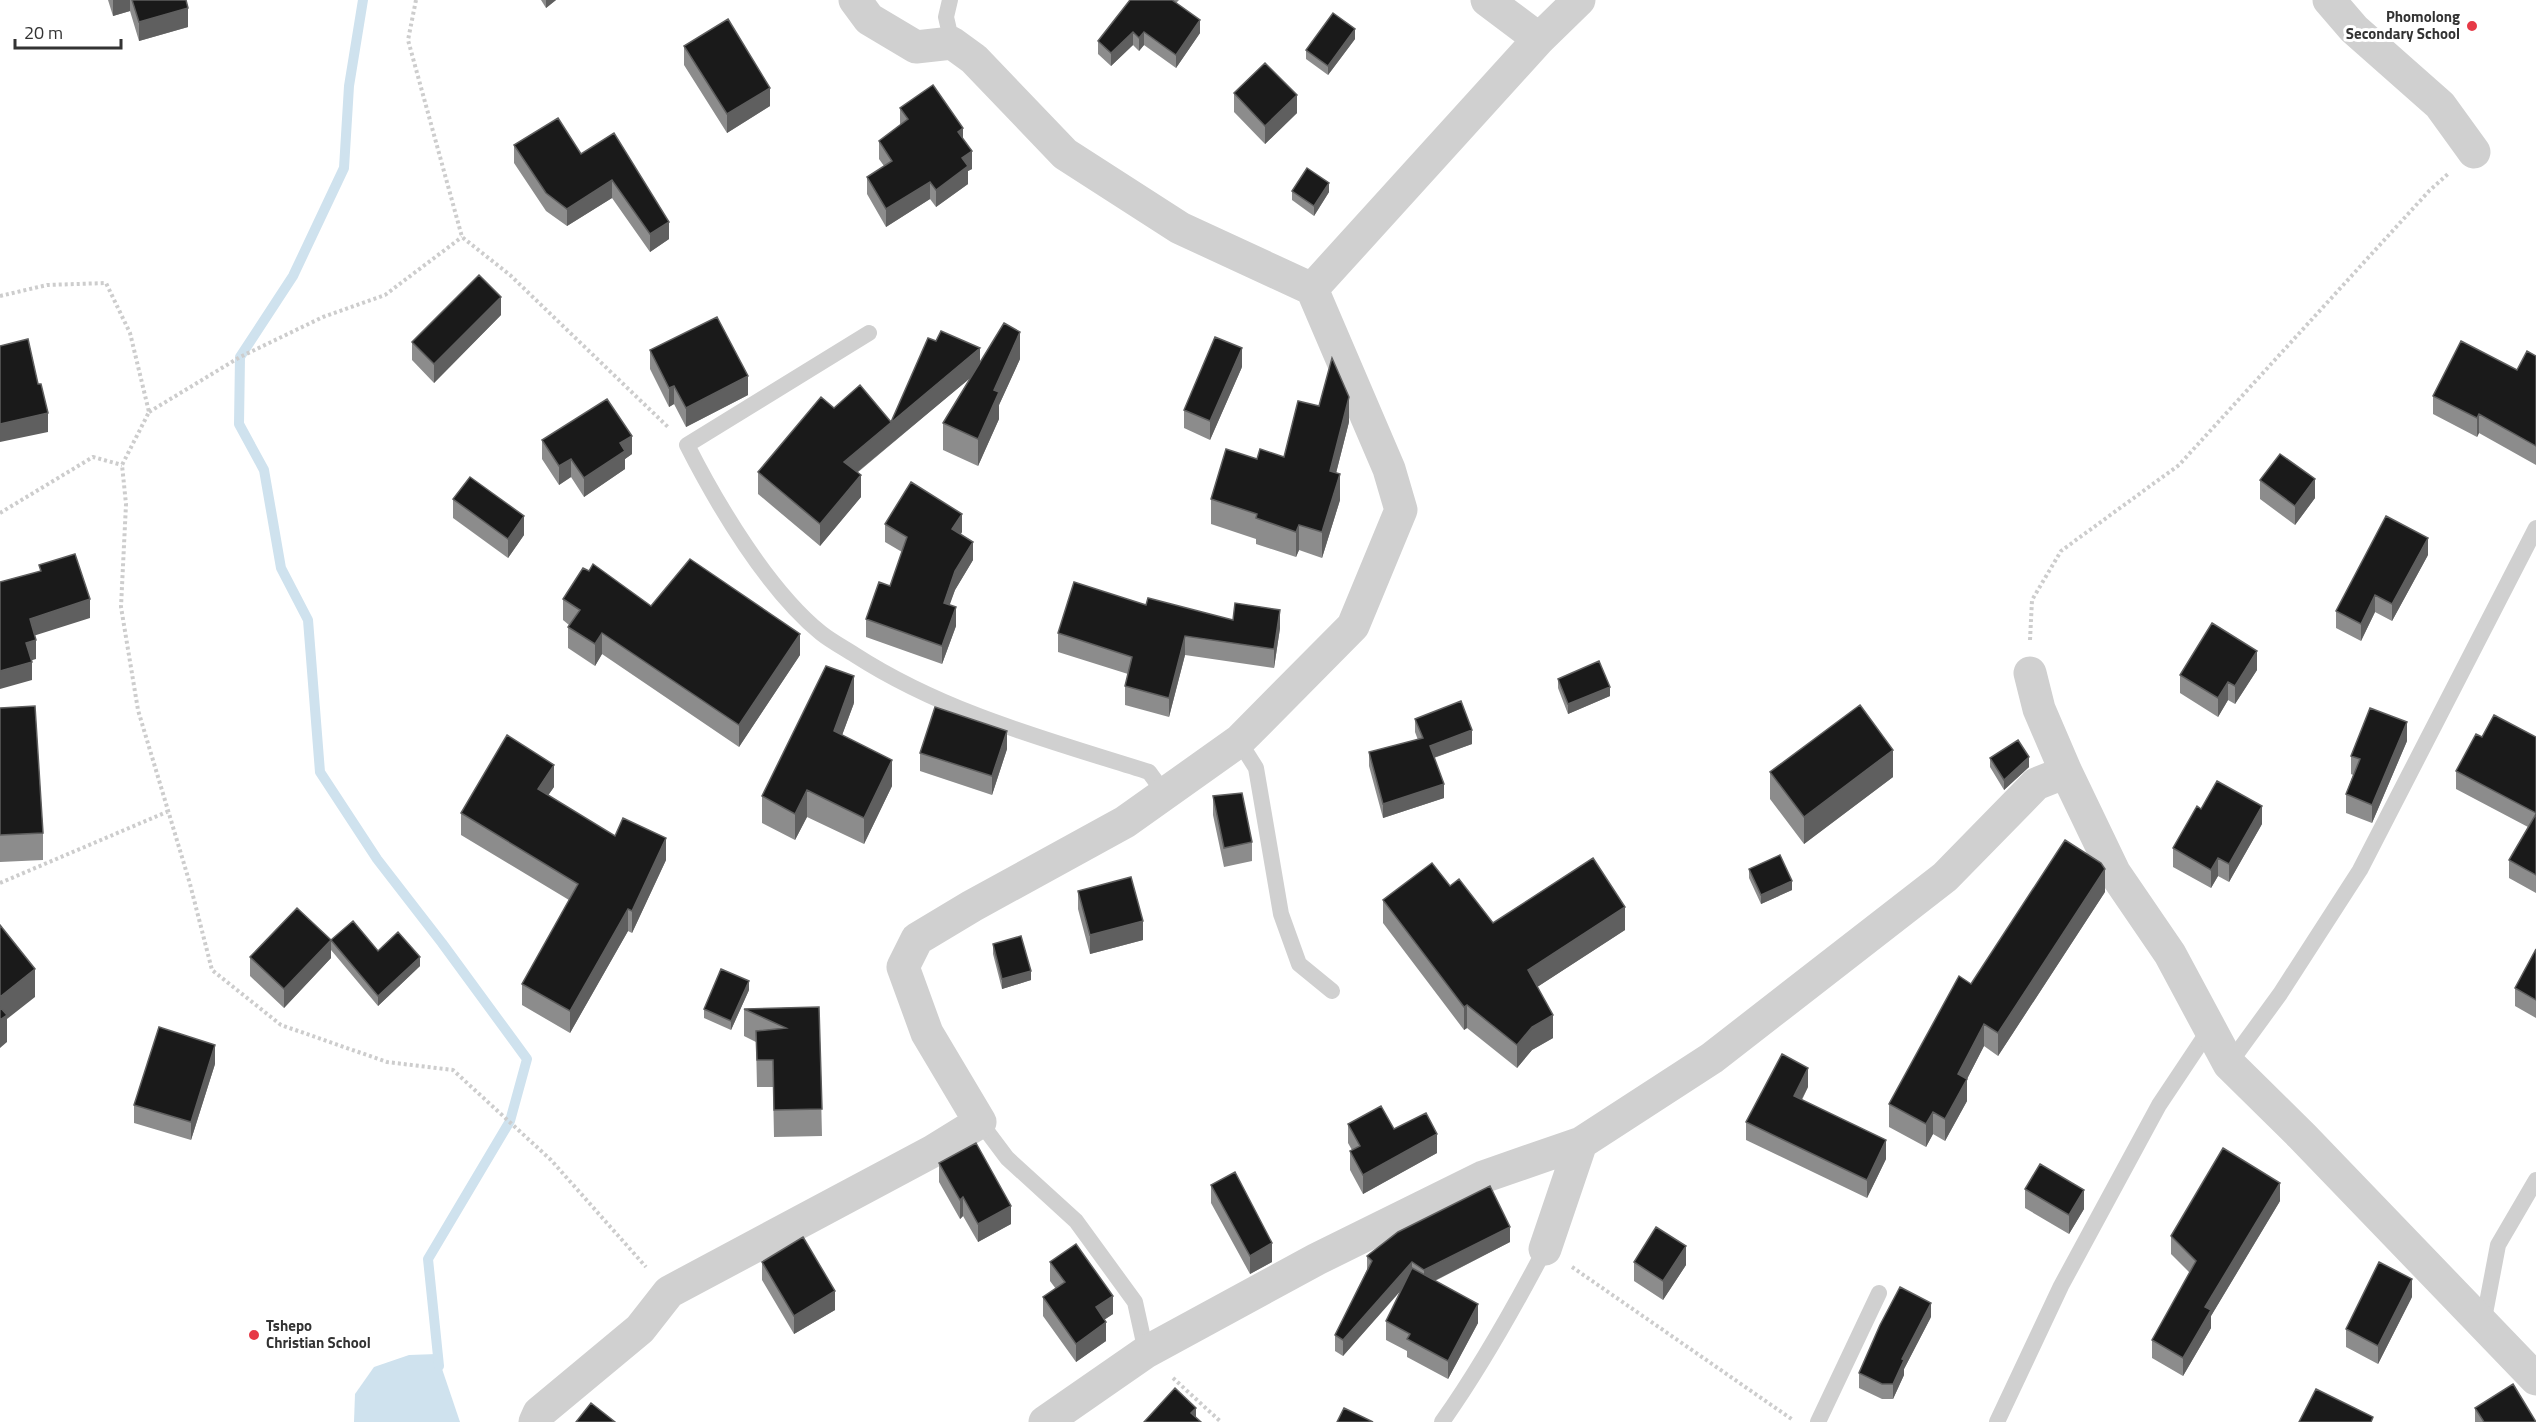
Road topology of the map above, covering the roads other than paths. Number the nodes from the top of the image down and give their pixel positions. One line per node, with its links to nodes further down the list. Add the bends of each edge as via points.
1 (855, 0): 7 (street, via 870,19 916,47)
2 (950, 0): 7 (lane, via 946,17)
3 (1487, 0): 6 (street)
4 (1579, 0): 6 (street)
5 (2329, 0): 8 (street, via 2354,29 2440,105)
6 (1539, 39): 9 (street)
7 (952, 43): 9 (street, via 974,59 1065,154 1180,228)
8 (2474, 152)
9 (1312, 289): 13 (street, via 1389,469 1401,510 1353,626)
10 (869, 333): 15 (lane, via 687,445 709,489 780,593 821,633 886,676 978,718 1149,772)
11 (2536, 528): 18 (lane, via 2360,870 2280,994)
12 (2030, 674): 14 (street, via 2039,709)
13 (1239, 741): 15 (street); 16 (lane, via 1256,768 1281,914 1299,964)
14 (2066, 772): 17 (street, via 2114,872 2170,954); 20 (street, via 2036,784 1945,877 1722,1051)
15 (1165, 794): 19 (street, via 1125,822 917,939 903,967 927,1033)
16 (1332, 992)
17 (2209, 1030): 18 (street); 31 (lane, via 2159,1105 2072,1266)
18 (2229, 1064): 24 (street)
19 (980, 1122): 25 (lane, via 1007,1158 1076,1221 1135,1302); 27 (street, via 669,1292 640,1329 539,1413)
20 (1581, 1143): 22 (street); 25 (street, via 1483,1177 1317,1259)
21 (2536, 1180): 24 (lane, via 2498,1245)
22 (1545, 1249): 29 (lane, via 1461,1397)
23 (1879, 1293): 30 (lane)
24 (2483, 1324): 26 (street)
25 (1146, 1352): 28 (street)
26 (2536, 1379)
27 (535, 1422)
28 (1045, 1422)
29 (1442, 1422)
30 (1818, 1422)
31 (1997, 1422)

